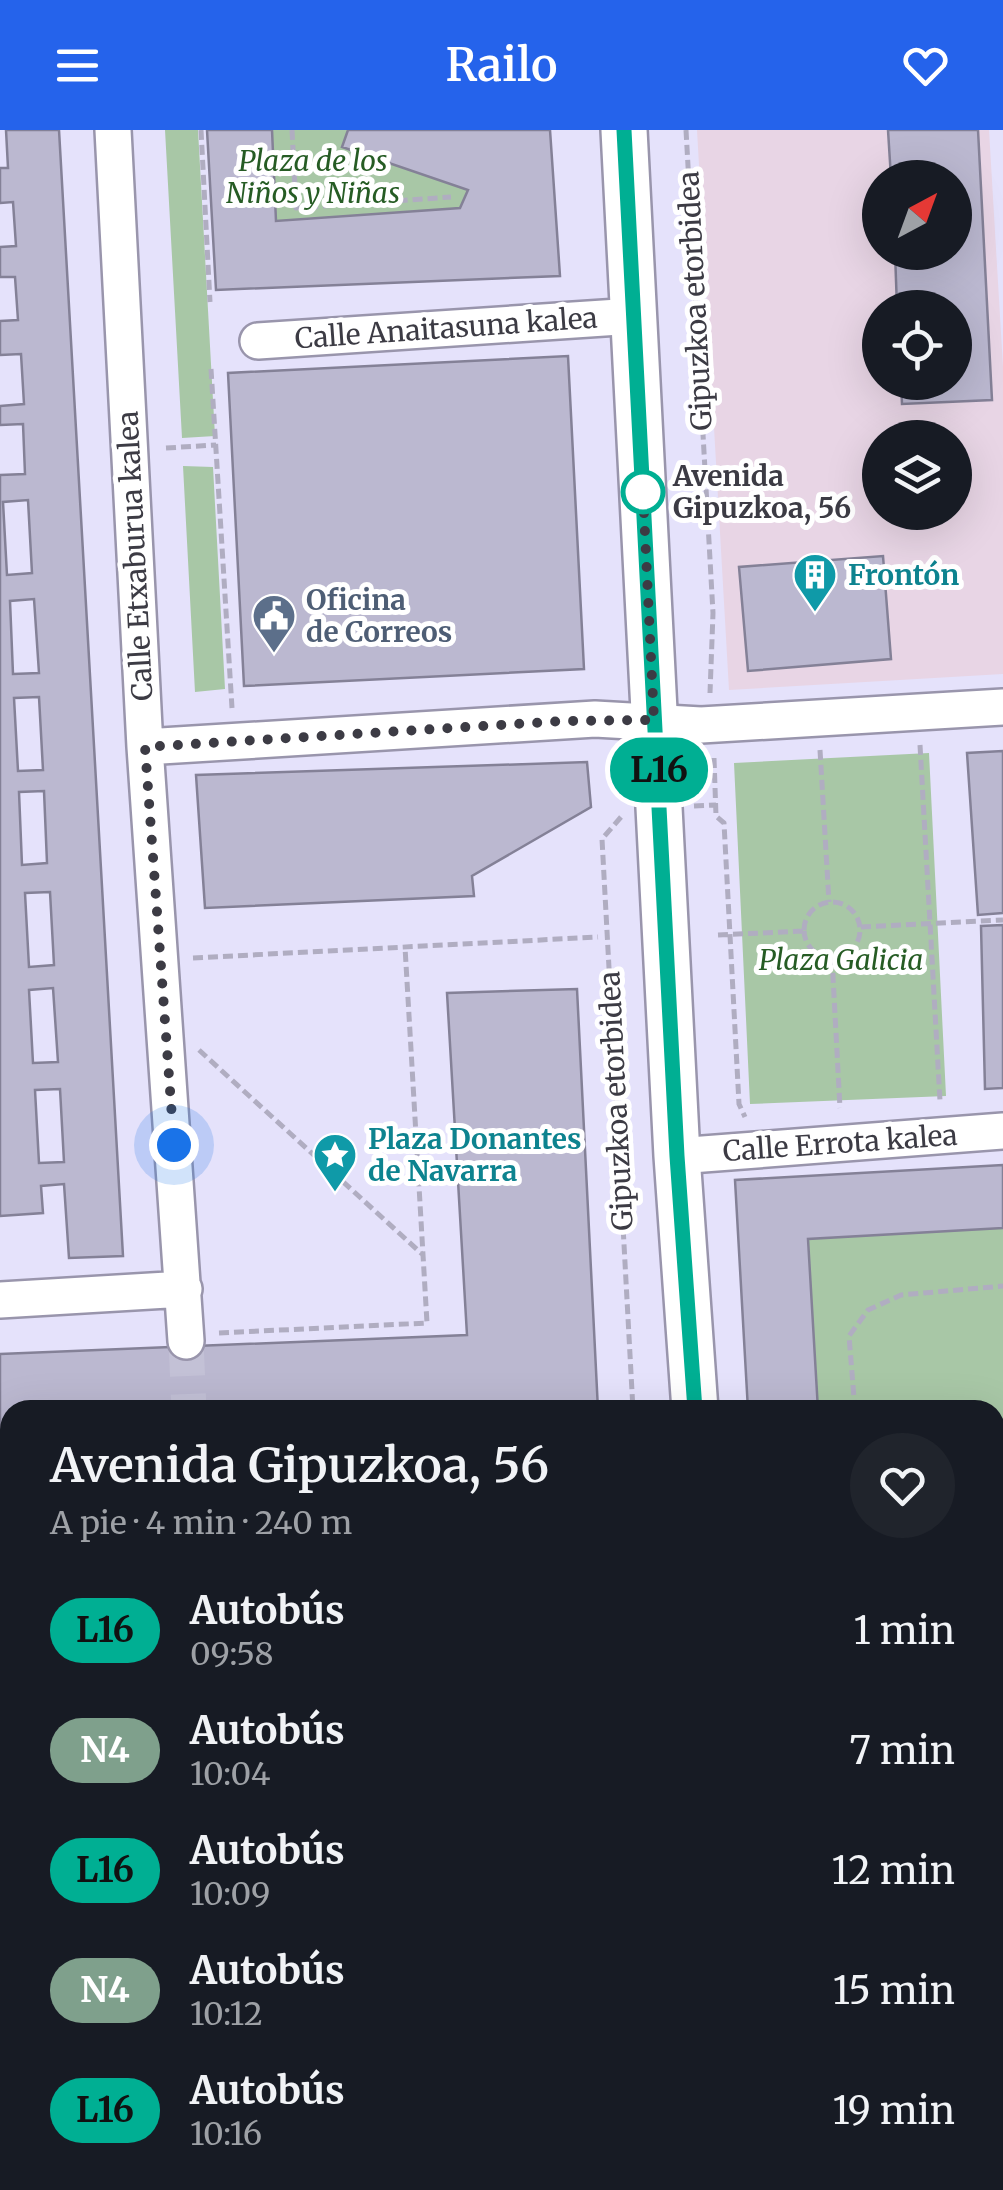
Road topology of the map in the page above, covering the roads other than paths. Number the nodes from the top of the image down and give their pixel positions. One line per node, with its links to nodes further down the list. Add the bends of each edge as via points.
1 (114, 130): 7 (street, Calle Etxaburua kalea)
2 (624, 130): 3 (main road, Gipuzkoa etorbidea)
3 (634, 316): 4 (street, Calle Anaitasuna kalea); 6 (main road, Gipuzkoa etorbidea)
4 (258, 341)
5 (1003, 707): 6 (street, via 712,724)
6 (654, 720): 7 (street); 9 (main road, Gipuzkoa etorbidea)
7 (145, 747): 10 (street, Calle Etxaburua kalea)
8 (1003, 1131): 9 (street, Calle Errota kalea)
9 (677, 1156): 13 (main road, Gipuzkoa etorbidea)
10 (184, 1289): 11 (street); 12 (street, Calle Etxaburua kalea)
11 (0, 1300)
12 (202, 1337)
13 (693, 1400)

